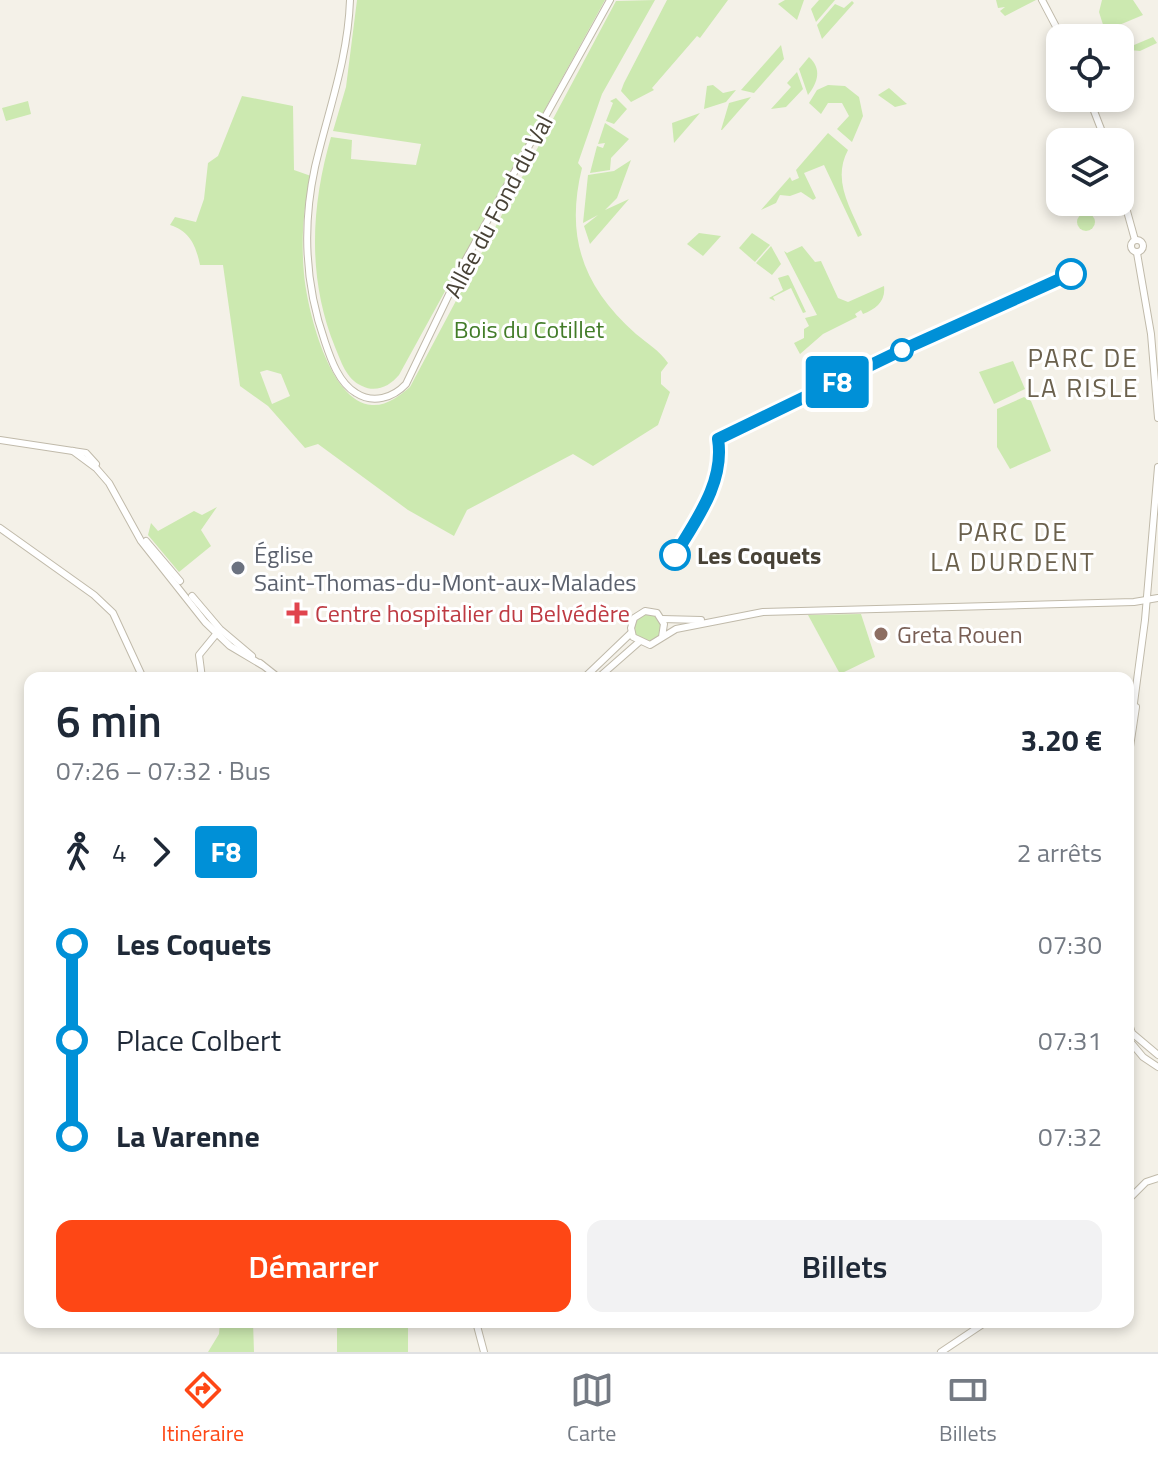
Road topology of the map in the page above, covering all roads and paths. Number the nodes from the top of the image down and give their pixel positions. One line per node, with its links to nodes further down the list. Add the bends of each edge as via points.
1 (350, 0): 2 (street, Allée du Fond du Val, via 341,72 311,187 307,261 312,301 333,363 349,388 375,399 396,393 409,378 465,261)
2 (610, 0)
3 (1042, 0): 4 (street)
4 (1055, 24)
5 (1128, 216): 6 (street, via 1135,240 1143,246 1137,253)
6 (1158, 418)
7 (0, 440): 8 (street)
8 (73, 451): 10 (street); 10 (street, via 86,453)
9 (101, 456): 10 (street)
10 (96, 466): 13 (street)
11 (1158, 467): 15 (street)
12 (0, 528): 22 (street, via 113,613)
13 (138, 533): 18 (street); 18 (street)
14 (1158, 598): 15 (street)
15 (1147, 600): 17 (street, via 791,610); 27 (street)
16 (662, 619): 17 (street); 19 (street, via 651,611 641,612 632,621); 20 (street)
17 (713, 619): 20 (street)
18 (218, 631): 23 (street, via 199,655); 24 (street)
19 (631, 633): 21 (street); 25 (street)
20 (662, 637): 21 (street, via 653,644)
21 (639, 642): 26 (street)
22 (140, 672)
23 (201, 672)
24 (271, 672)
25 (590, 672)
26 (605, 672)
27 (1134, 706)
28 (1134, 1038): 30 (street)
29 (1134, 1042): 31 (street)
30 (1158, 1055)
31 (1158, 1067)
32 (1158, 1178): 33 (street)
33 (1134, 1194)
34 (478, 1328): 36 (street)
35 (977, 1328): 37 (street)
36 (484, 1352)
37 (941, 1352)

